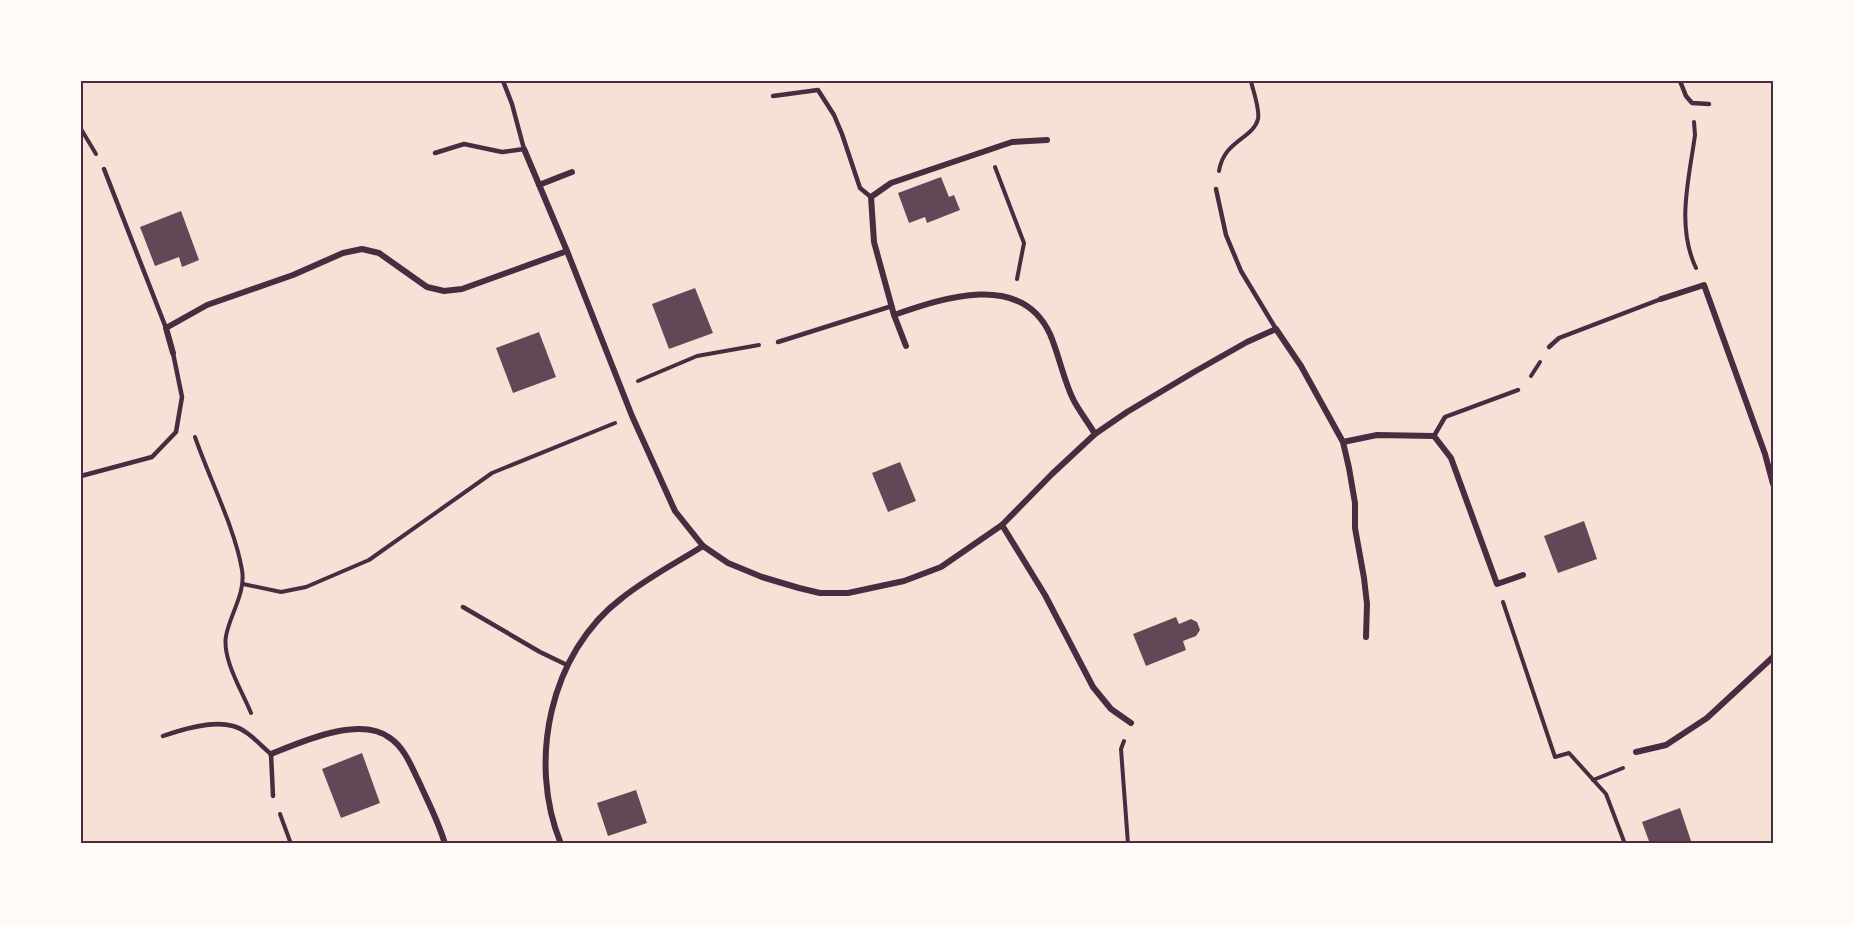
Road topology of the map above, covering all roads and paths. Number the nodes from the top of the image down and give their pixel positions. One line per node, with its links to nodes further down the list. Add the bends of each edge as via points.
1 (503, 81): 9 (lane)
2 (1251, 81): 15 (path, via 1258,118 1252,131 1234,142 1220,160)
3 (1680, 81): 5 (lane)
4 (773, 96): 16 (lane, via 818,90 838,124 860,188)
5 (1692, 103): 6 (lane); 18 (path, via 1695,135 1684,216 1691,258)
6 (1709, 104)
7 (81, 129): 12 (path)
8 (1047, 140): 10 (street, via 1012,142)
9 (524, 149): 11 (lane, via 502,152 464,144); 14 (street)
10 (988, 149): 16 (street, via 891,183); 19 (path, via 1024,243)
11 (435, 153)
12 (105, 169): 23 (lane)
13 (572, 172): 14 (street)
14 (539, 185): 17 (street)
15 (1216, 189): 24 (lane, via 1226,235 1241,271)
16 (871, 196): 21 (street, via 874,242)
17 (567, 251): 23 (street, via 462,289 444,291 427,287 379,253 363,249 207,305); 29 (street)
18 (1704, 285): 20 (street); 37 (street)
19 (1014, 298): 22 (street, via 987,294 955,297); 33 (street, via 1034,312 1049,332 1074,399)
20 (1661, 299): 27 (lane, via 1559,338)
21 (892, 306): 22 (street); 25 (lane)
22 (894, 315): 26 (street)
23 (166, 328): 28 (street)
24 (1276, 329): 33 (street, via 1194,372); 35 (street)
25 (778, 342): 29 (path, via 697,356)
26 (906, 346)
27 (1549, 347)
28 (173, 353): 31 (lane)
29 (620, 388): 32 (street)
30 (1518, 390): 34 (lane, via 1445,417)
31 (182, 397): 36 (lane, via 176,432 152,457); 41 (path, via 234,539)
32 (632, 416): 39 (street, via 675,511); 41 (path, via 492,473 369,561 306,587 281,592)
33 (1095, 434): 38 (street)
34 (1434, 436): 35 (street, via 1377,435); 42 (street, via 1452,458)
35 (1344, 442): 44 (street, via 1364,578)
36 (81, 476)
37 (1773, 484)
38 (1002, 525): 39 (street, via 941,567 904,581 848,593 820,593 762,577); 48 (street, via 1045,595 1093,687 1111,709)
39 (703, 546): 46 (street, via 621,598 601,617)
40 (1523, 575): 42 (street)
41 (243, 584): 47 (path, via 226,636 226,653)
42 (1497, 584): 52 (path, via 1555,757 1569,753)
43 (463, 607): 46 (lane)
44 (1366, 637)
45 (1773, 657): 50 (street, via 1707,718 1666,745)
46 (567, 665): 56 (street, via 550,721 546,753 546,783)
47 (253, 717)
48 (1131, 723): 57 (path, via 1121,749)
49 (163, 736): 51 (lane, via 197,727 233,726)
50 (1636, 752): 52 (path, via 1625,768)
51 (271, 754): 53 (lane); 55 (street, via 357,728 390,737 412,767)
52 (1593, 780): 58 (path, via 1606,794)
53 (273, 796): 54 (path)
54 (291, 844)
55 (445, 844)
56 (561, 844)
57 (1128, 844)
58 (1626, 844)

